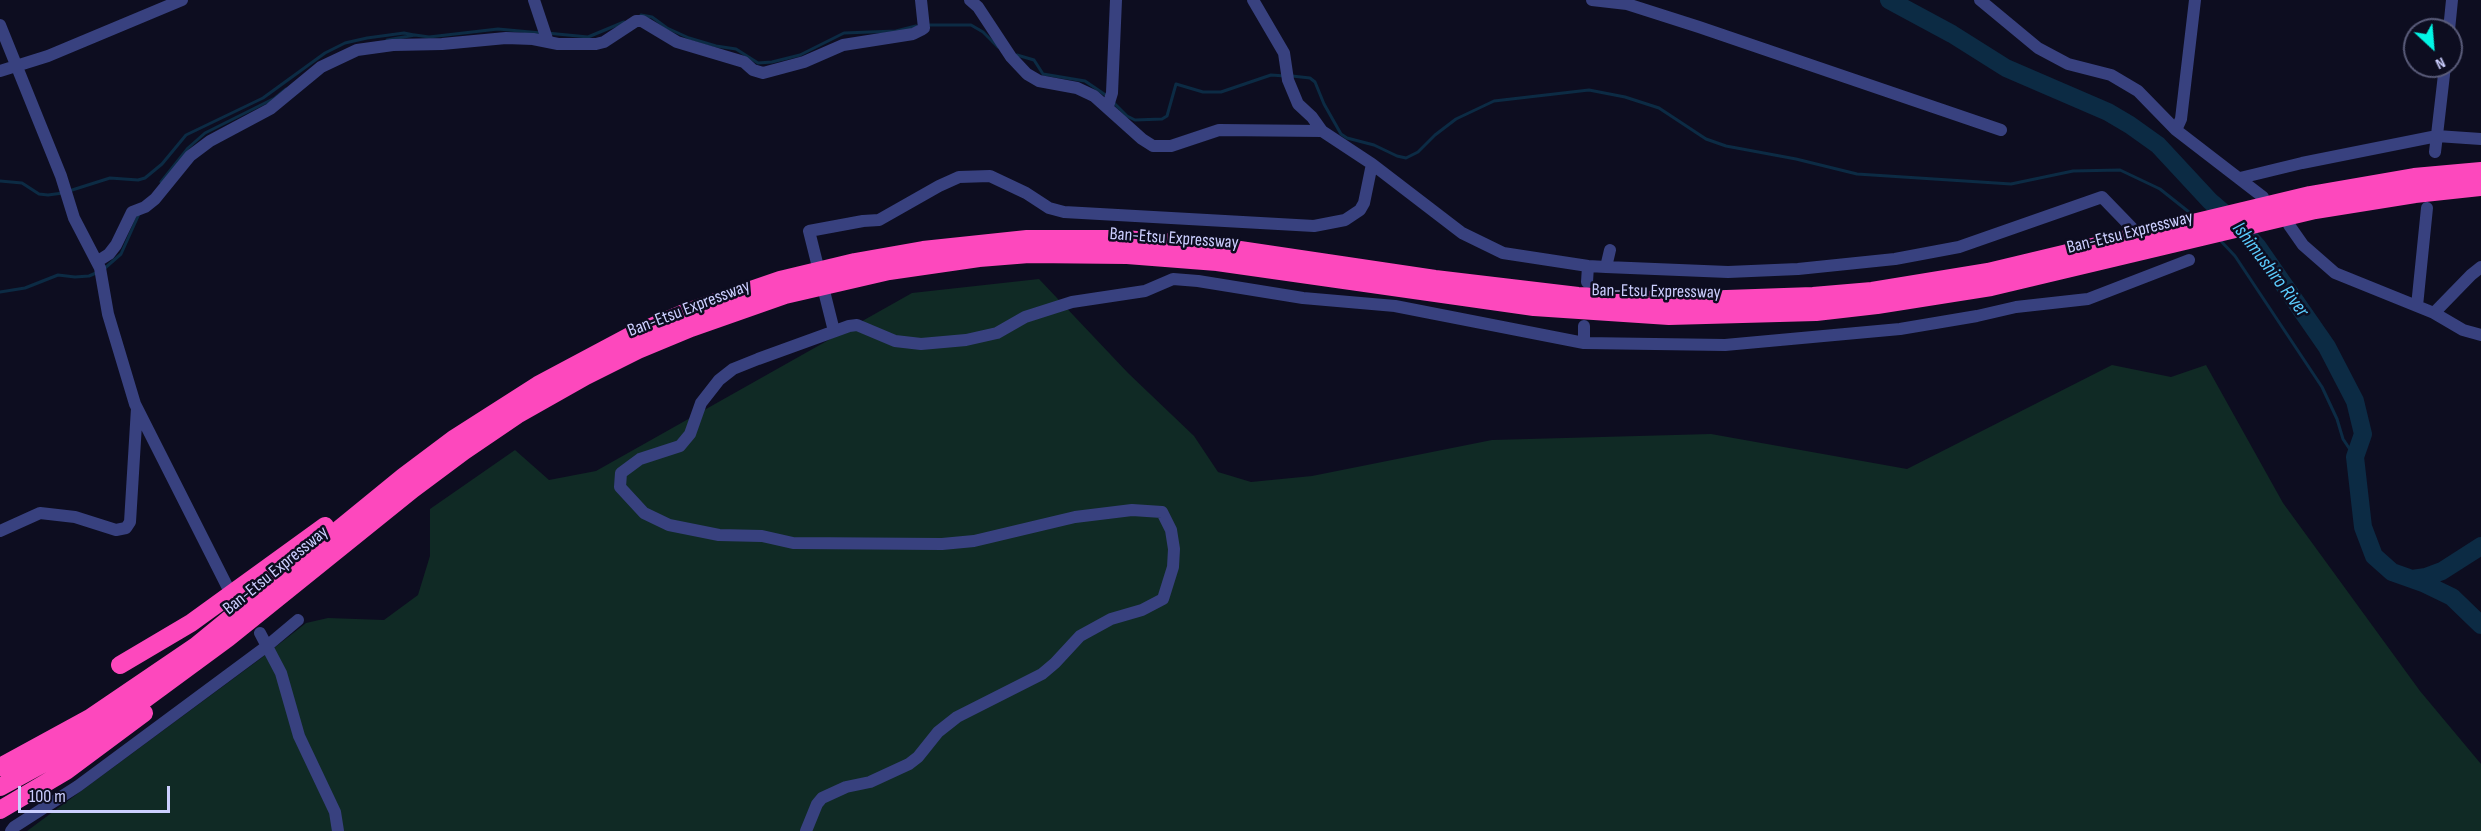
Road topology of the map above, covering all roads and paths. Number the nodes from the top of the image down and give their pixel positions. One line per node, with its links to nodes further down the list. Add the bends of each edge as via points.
1 (182, 0): 14 (street, via 48,56)
2 (534, 0): 13 (street)
3 (921, 0): 13 (street, via 924,28 913,34 843,45 804,62 763,73 744,62 676,42 642,21 596,44)
4 (970, 0): 17 (street, via 1027,74 1039,81 1077,88)
5 (1116, 0): 17 (street, via 1112,93)
6 (1253, 0): 20 (street, via 1284,53 1289,85 1298,104)
7 (1592, 0): 18 (street, via 1627,4 1678,20)
8 (1980, 0): 19 (street, via 2038,48 2068,64 2123,81)
9 (2195, 0): 19 (street, via 2181,119)
10 (2452, 0): 11 (street)
11 (2450, 18)
12 (0, 25): 14 (street)
13 (548, 42): 33 (street, via 506,38 393,45 357,50 336,59 270,109 190,156 155,199 132,212 116,245)
14 (16, 65): 15 (street); 33 (street, via 76,223)
15 (0, 71)
16 (2444, 78): 21 (street)
17 (1108, 106): 20 (street, via 1142,139 1158,147 1219,130)
18 (2001, 130)
19 (2176, 130): 26 (street)
20 (1322, 132): 24 (street)
21 (2437, 136): 22 (street); 23 (street); 26 (street)
22 (2481, 139)
23 (2435, 152)
24 (1372, 164): 34 (street, via 1462,233 1503,253); 40 (street, via 1360,210 1345,220 1327,224 1055,211 990,176 949,180 879,220 809,231)
25 (2481, 171): 29 (highway, Ban-Etsu Expressway, via 2370,184)
26 (2240, 178): 29 (street)
27 (2481, 187): 29 (highway, Ban-Etsu Expressway)
28 (2427, 208): 38 (street)
29 (2271, 212): 30 (highway, Ban-Etsu Expressway); 38 (street, via 2335,273)
30 (2150, 247): 32 (street); 35 (street, via 2103,197 1959,247 1895,259 1728,272); 43 (street, via 2088,299 2016,307 1900,329 1725,345); 45 (highway, Ban-Etsu Expressway, via 1872,291 1752,300 1669,301 1522,291 1164,242 1050,238 914,251 780,280 630,336 509,402); 50 (highway, Ban-Etsu Expressway, via 2023,280 1923,299 1816,312 1679,316 1514,305 1217,262 1127,255 1029,254 890,271 785,295 739,310 638,350 586,376 464,451)
31 (1610, 250): 35 (street)
32 (2189, 260)
33 (98, 261): 44 (street, via 108,314)
34 (1588, 266): 35 (street); 37 (street)
35 (1606, 267)
36 (2481, 267): 39 (street)
37 (1587, 282)
38 (2417, 306): 39 (street)
39 (2434, 313): 42 (street, via 2452,326)
40 (833, 326): 43 (street, via 857,325 895,341 921,344 966,340 997,333 1025,317 1072,302 1145,291 1173,279 1303,298 1395,306); 58 (street, via 724,374 701,403 686,440 673,449 631,463 621,473 620,487 629,499 644,513 669,525 704,534 762,536 793,543 942,544 974,541 1075,517 1131,510 1162,512 1171,530 1173,567 1163,599 1080,636 1042,674 957,717 909,764 822,798)
41 (1584, 326): 43 (street)
42 (2481, 335)
43 (1584, 343)
44 (137, 407): 46 (street, via 130,522 126,528 116,530 75,517 40,513); 47 (street)
45 (403, 477): 52 (highway, via 329,523 192,622); 53 (highway, Ban-Etsu Expressway, via 196,646 90,718)
46 (0, 531)
47 (228, 586)
48 (298, 620): 51 (street)
49 (260, 633): 51 (street)
50 (228, 638): 54 (highway, Ban-Etsu Expressway, via 106,726); 55 (highway, via 172,693 66,771)
51 (267, 646): 56 (street); 57 (street, via 281,673 299,736 335,812)
52 (120, 665)
53 (0, 767)
54 (0, 787)
55 (0, 810)
56 (11, 831)
57 (338, 831)
58 (806, 831)

